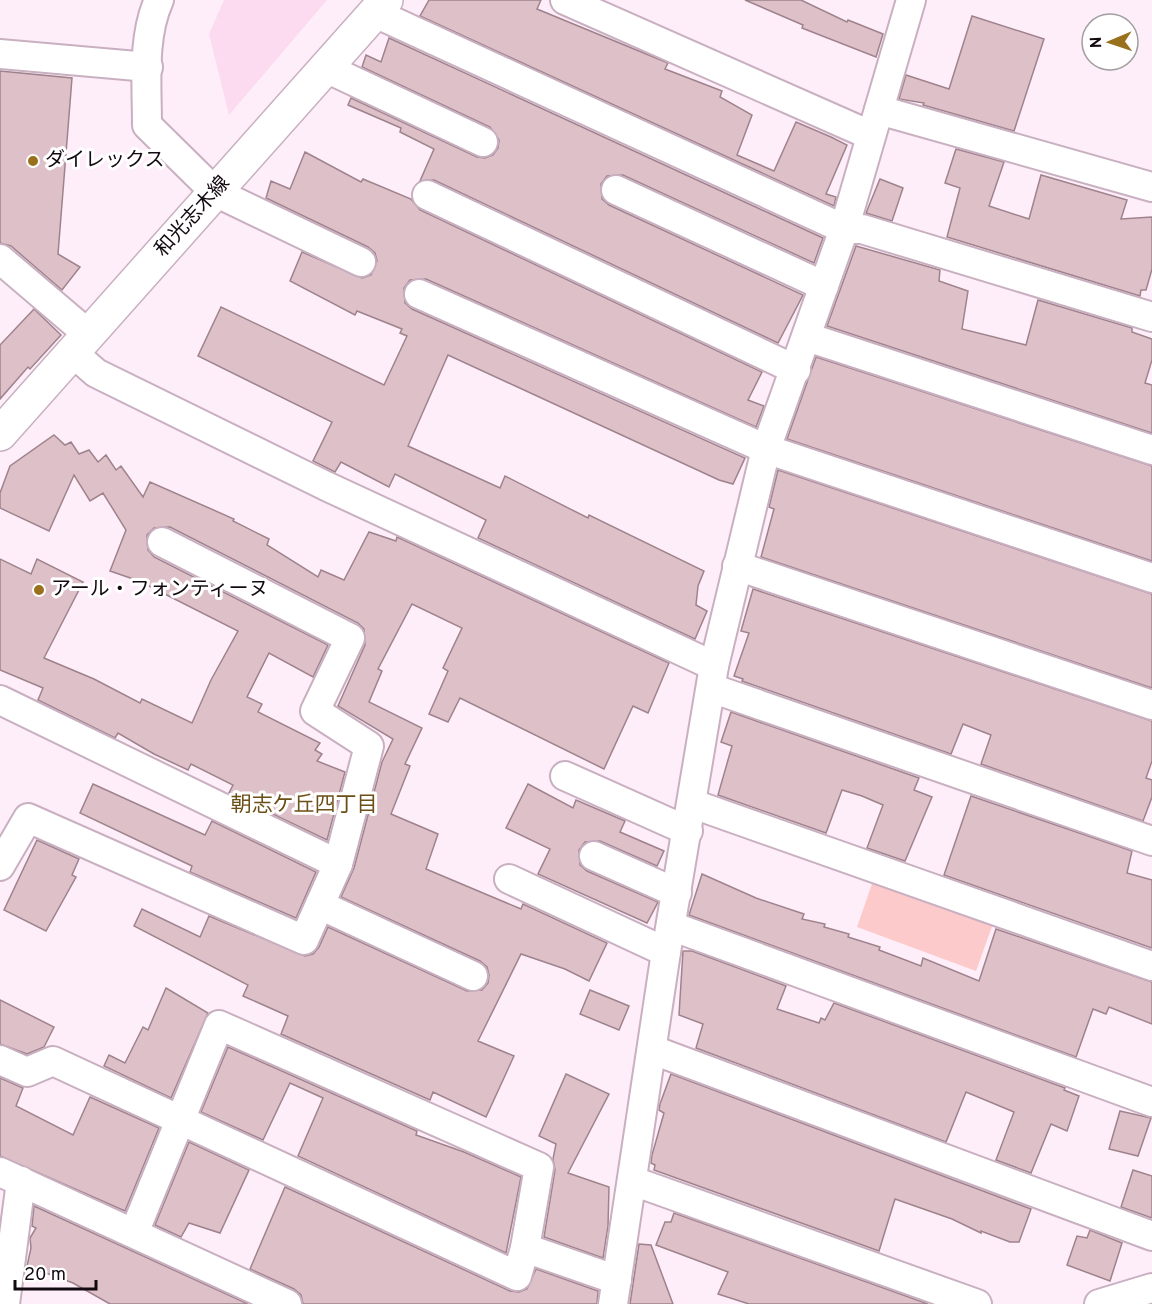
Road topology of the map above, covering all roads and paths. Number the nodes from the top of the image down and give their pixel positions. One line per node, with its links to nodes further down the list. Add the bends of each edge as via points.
1 (159, 0): 6 (street, via 153,14)
2 (565, 0): 8 (street)
3 (910, 0): 8 (street)
4 (381, 6): 7 (main road, 和光志木線); 14 (street)
5 (0, 54): 6 (street)
6 (148, 67): 12 (street, via 147,125)
7 (326, 68): 9 (street); 12 (main road, 和光志木線)
8 (875, 122): 10 (street); 14 (street)
9 (483, 142)
10 (1152, 187)
11 (616, 190): 17 (street)
12 (215, 192): 16 (street); 21 (main road, 和光志木線)
13 (427, 195): 22 (street)
14 (844, 229): 17 (street); 19 (street, via 862,229)
15 (0, 258): 21 (street)
16 (361, 262)
17 (824, 286): 20 (street)
18 (418, 294): 24 (street)
19 (1152, 317)
20 (807, 337): 22 (street); 25 (street)
21 (80, 343): 23 (main road, 和光志木線); 29 (street, via 96,373)
22 (796, 370): 24 (street)
23 (0, 434)
24 (766, 449): 27 (street); 28 (street)
25 (1152, 450)
26 (162, 542): 36 (street, via 350,638 315,711 369,746)
27 (737, 566): 29 (street); 31 (street)
28 (1152, 578)
29 (712, 677): 33 (street); 34 (street)
30 (0, 700): 36 (street)
31 (1152, 705)
32 (565, 776): 33 (street)
33 (690, 818): 39 (street); 42 (street)
34 (1152, 840)
35 (594, 856): 39 (street)
36 (338, 864): 40 (street)
37 (0, 866): 40 (street, via 28,818 304,940)
38 (509, 879): 41 (street)
39 (677, 893): 41 (street)
40 (320, 904): 43 (street)
41 (669, 939): 44 (street); 46 (street)
42 (1152, 966)
43 (473, 976)
44 (653, 1050): 49 (street); 51 (street)
45 (0, 1060): 47 (street, via 27,1072 53,1061)
46 (1152, 1102)
47 (181, 1118): 50 (street); 52 (street, via 517,1276); 52 (street, via 219,1025 539,1167)
48 (10, 1176): 50 (street); 55 (street)
49 (633, 1181): 53 (street); 57 (street)
50 (134, 1233): 56 (street)
51 (1152, 1236)
52 (525, 1248): 53 (street)
53 (615, 1292)
54 (1146, 1293): 58 (street)
55 (5, 1304)
56 (286, 1304)
57 (977, 1304)
58 (1099, 1304)

